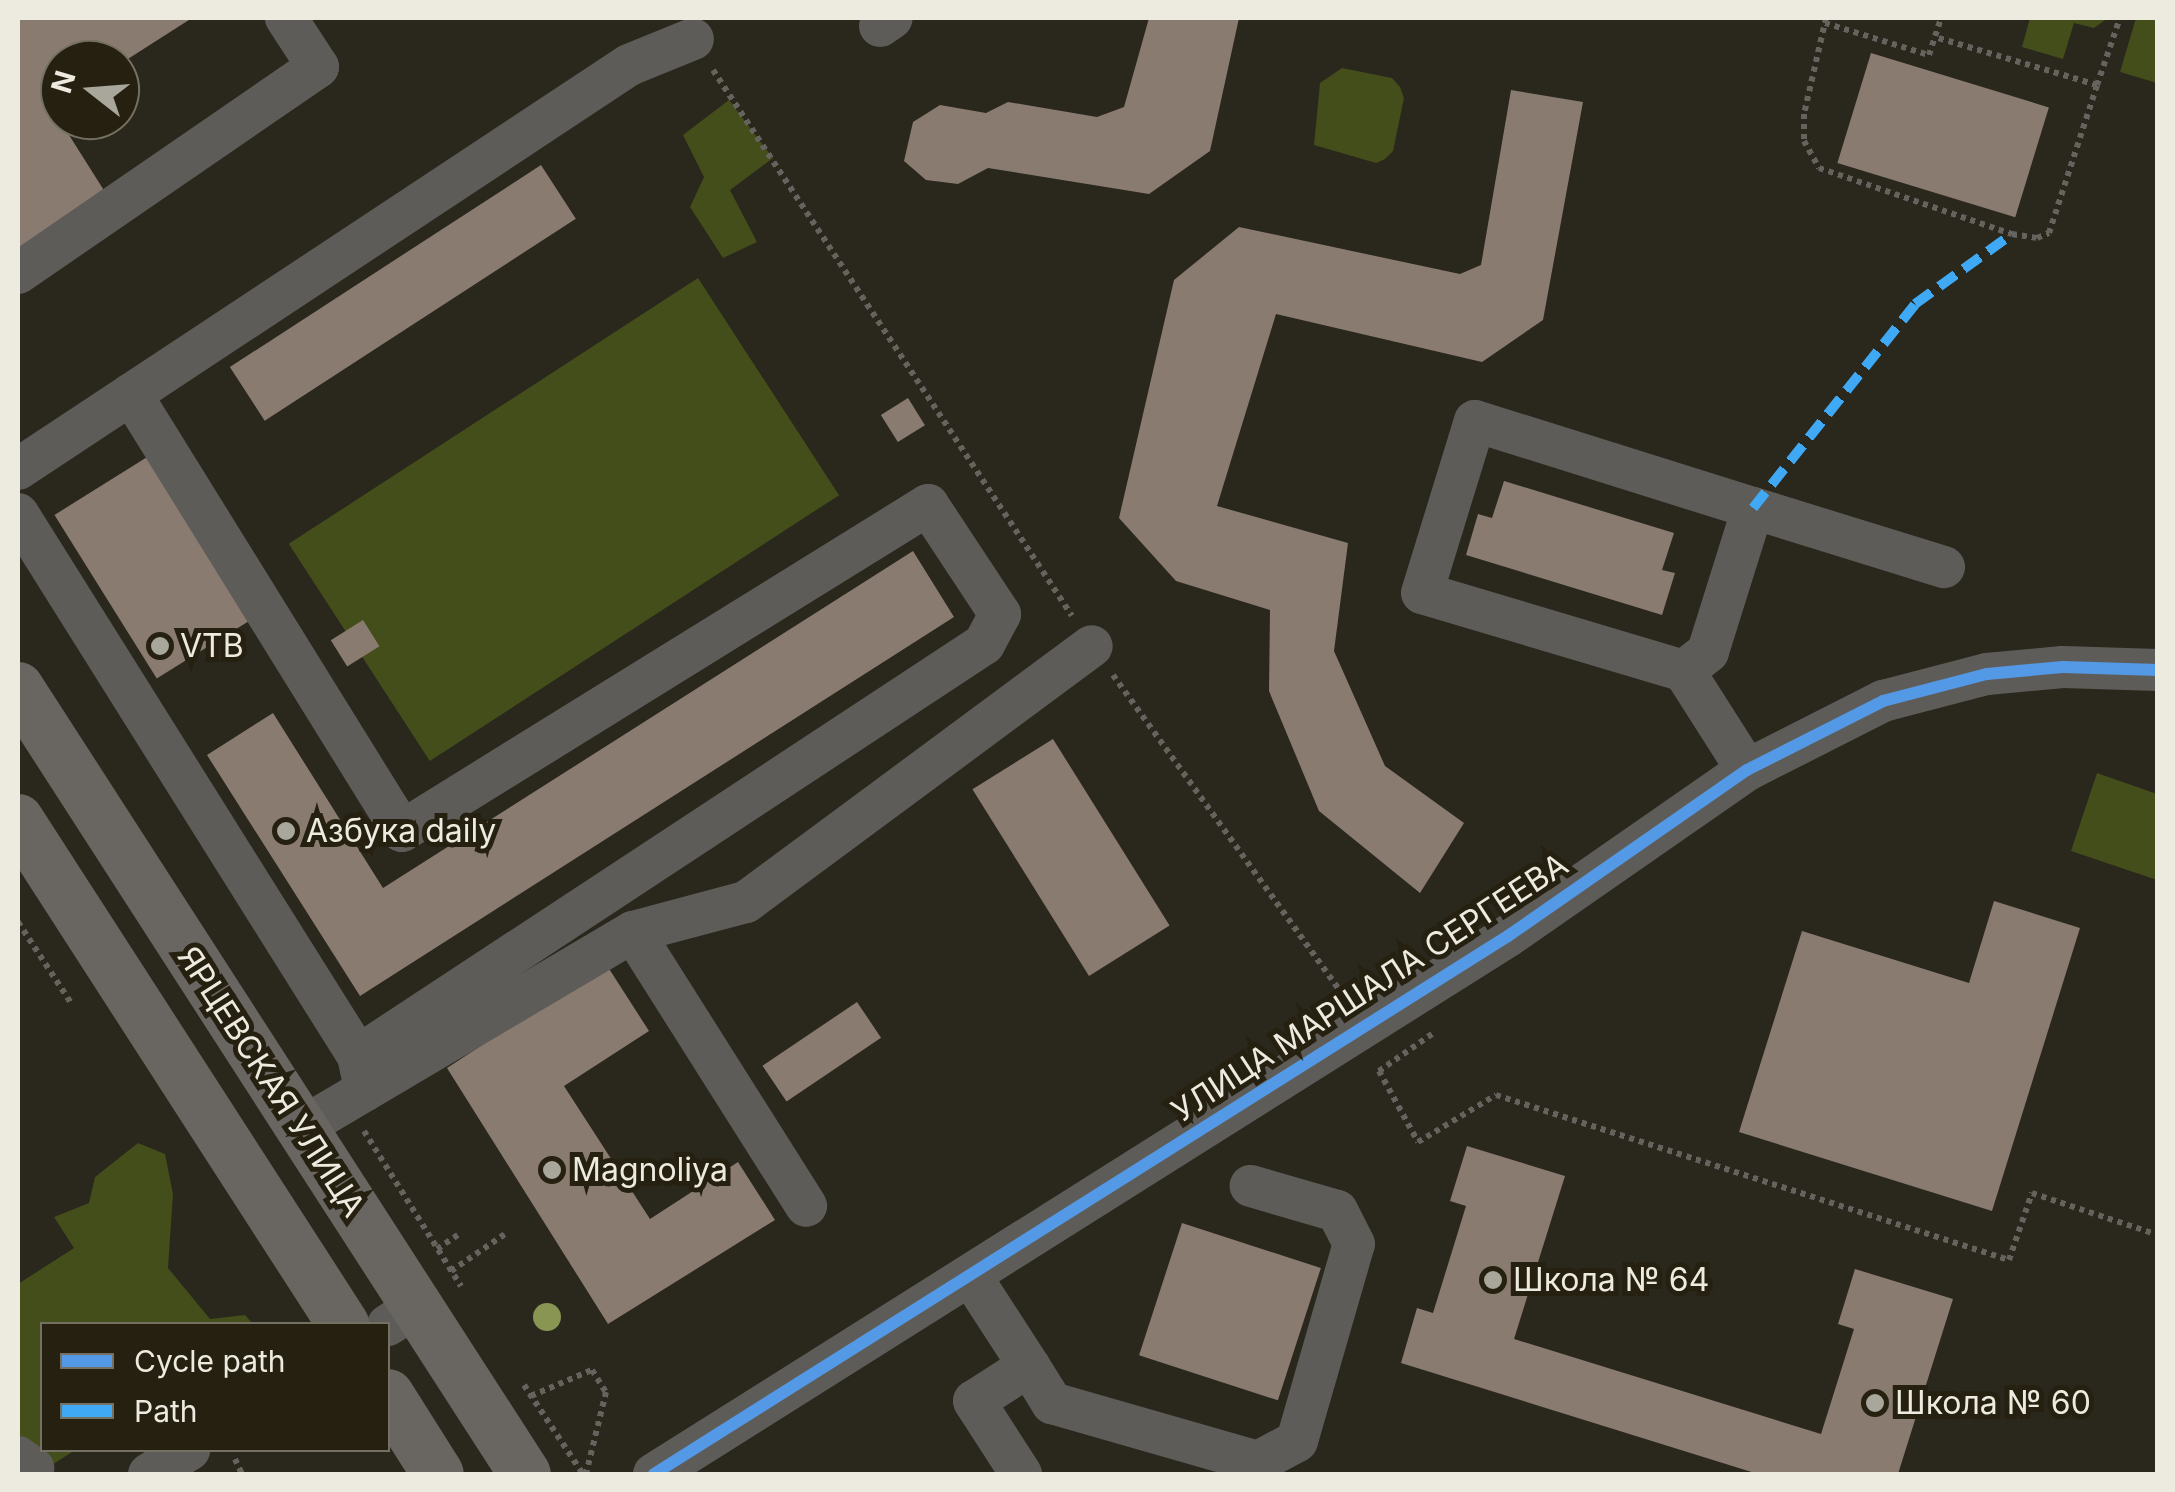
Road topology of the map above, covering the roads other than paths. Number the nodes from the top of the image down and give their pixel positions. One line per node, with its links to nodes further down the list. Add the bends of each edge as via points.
1 (286, 18): 3 (street, via 318,68)
2 (693, 39): 4 (street, via 629,65)
3 (18, 273)
4 (131, 394): 5 (street); 16 (street, via 402,831 928,505 1000,614 984,644)
5 (18, 469)
6 (1753, 508): 8 (street); 11 (street, via 1708,652); 11 (street, via 1475,422 1422,593)
7 (18, 514): 16 (street)
8 (1944, 567)
9 (1092, 646): 15 (street, via 746,902)
10 (2158, 670): 13 (street, УЛИЦА МАРШАЛА СЕРГЕЕВА, via 2063,667 1986,674 1883,701)
11 (1684, 672): 13 (street)
12 (18, 688): 17 (main road, ЯРЦЕВСКАЯ УЛИЦА)
13 (1748, 770): 20 (street, УЛИЦА МАРШАЛА СЕРГЕЕВА, via 1508,936)
14 (18, 820): 22 (main road)
15 (632, 932): 16 (street); 19 (street)
16 (361, 1073): 17 (street)
17 (304, 1126): 21 (main road, ЯРЦЕВСКАЯ УЛИЦА)
18 (1251, 1186): 23 (street, via 1337,1211 1354,1244 1297,1441 1258,1462 1052,1403)
19 (806, 1206)
20 (972, 1278): 23 (street); 29 (street, УЛИЦА МАРШАЛА СЕРГЕЕВА)
21 (418, 1301): 28 (main road, ЯРЦЕВСКАЯ УЛИЦА)
22 (342, 1322)
23 (1029, 1366): 30 (street, via 974,1400)
24 (390, 1399): 27 (main road)
25 (186, 1452): 26 (street)
26 (149, 1474)
27 (438, 1474)
28 (525, 1474)
29 (654, 1474)
30 (1021, 1474)

